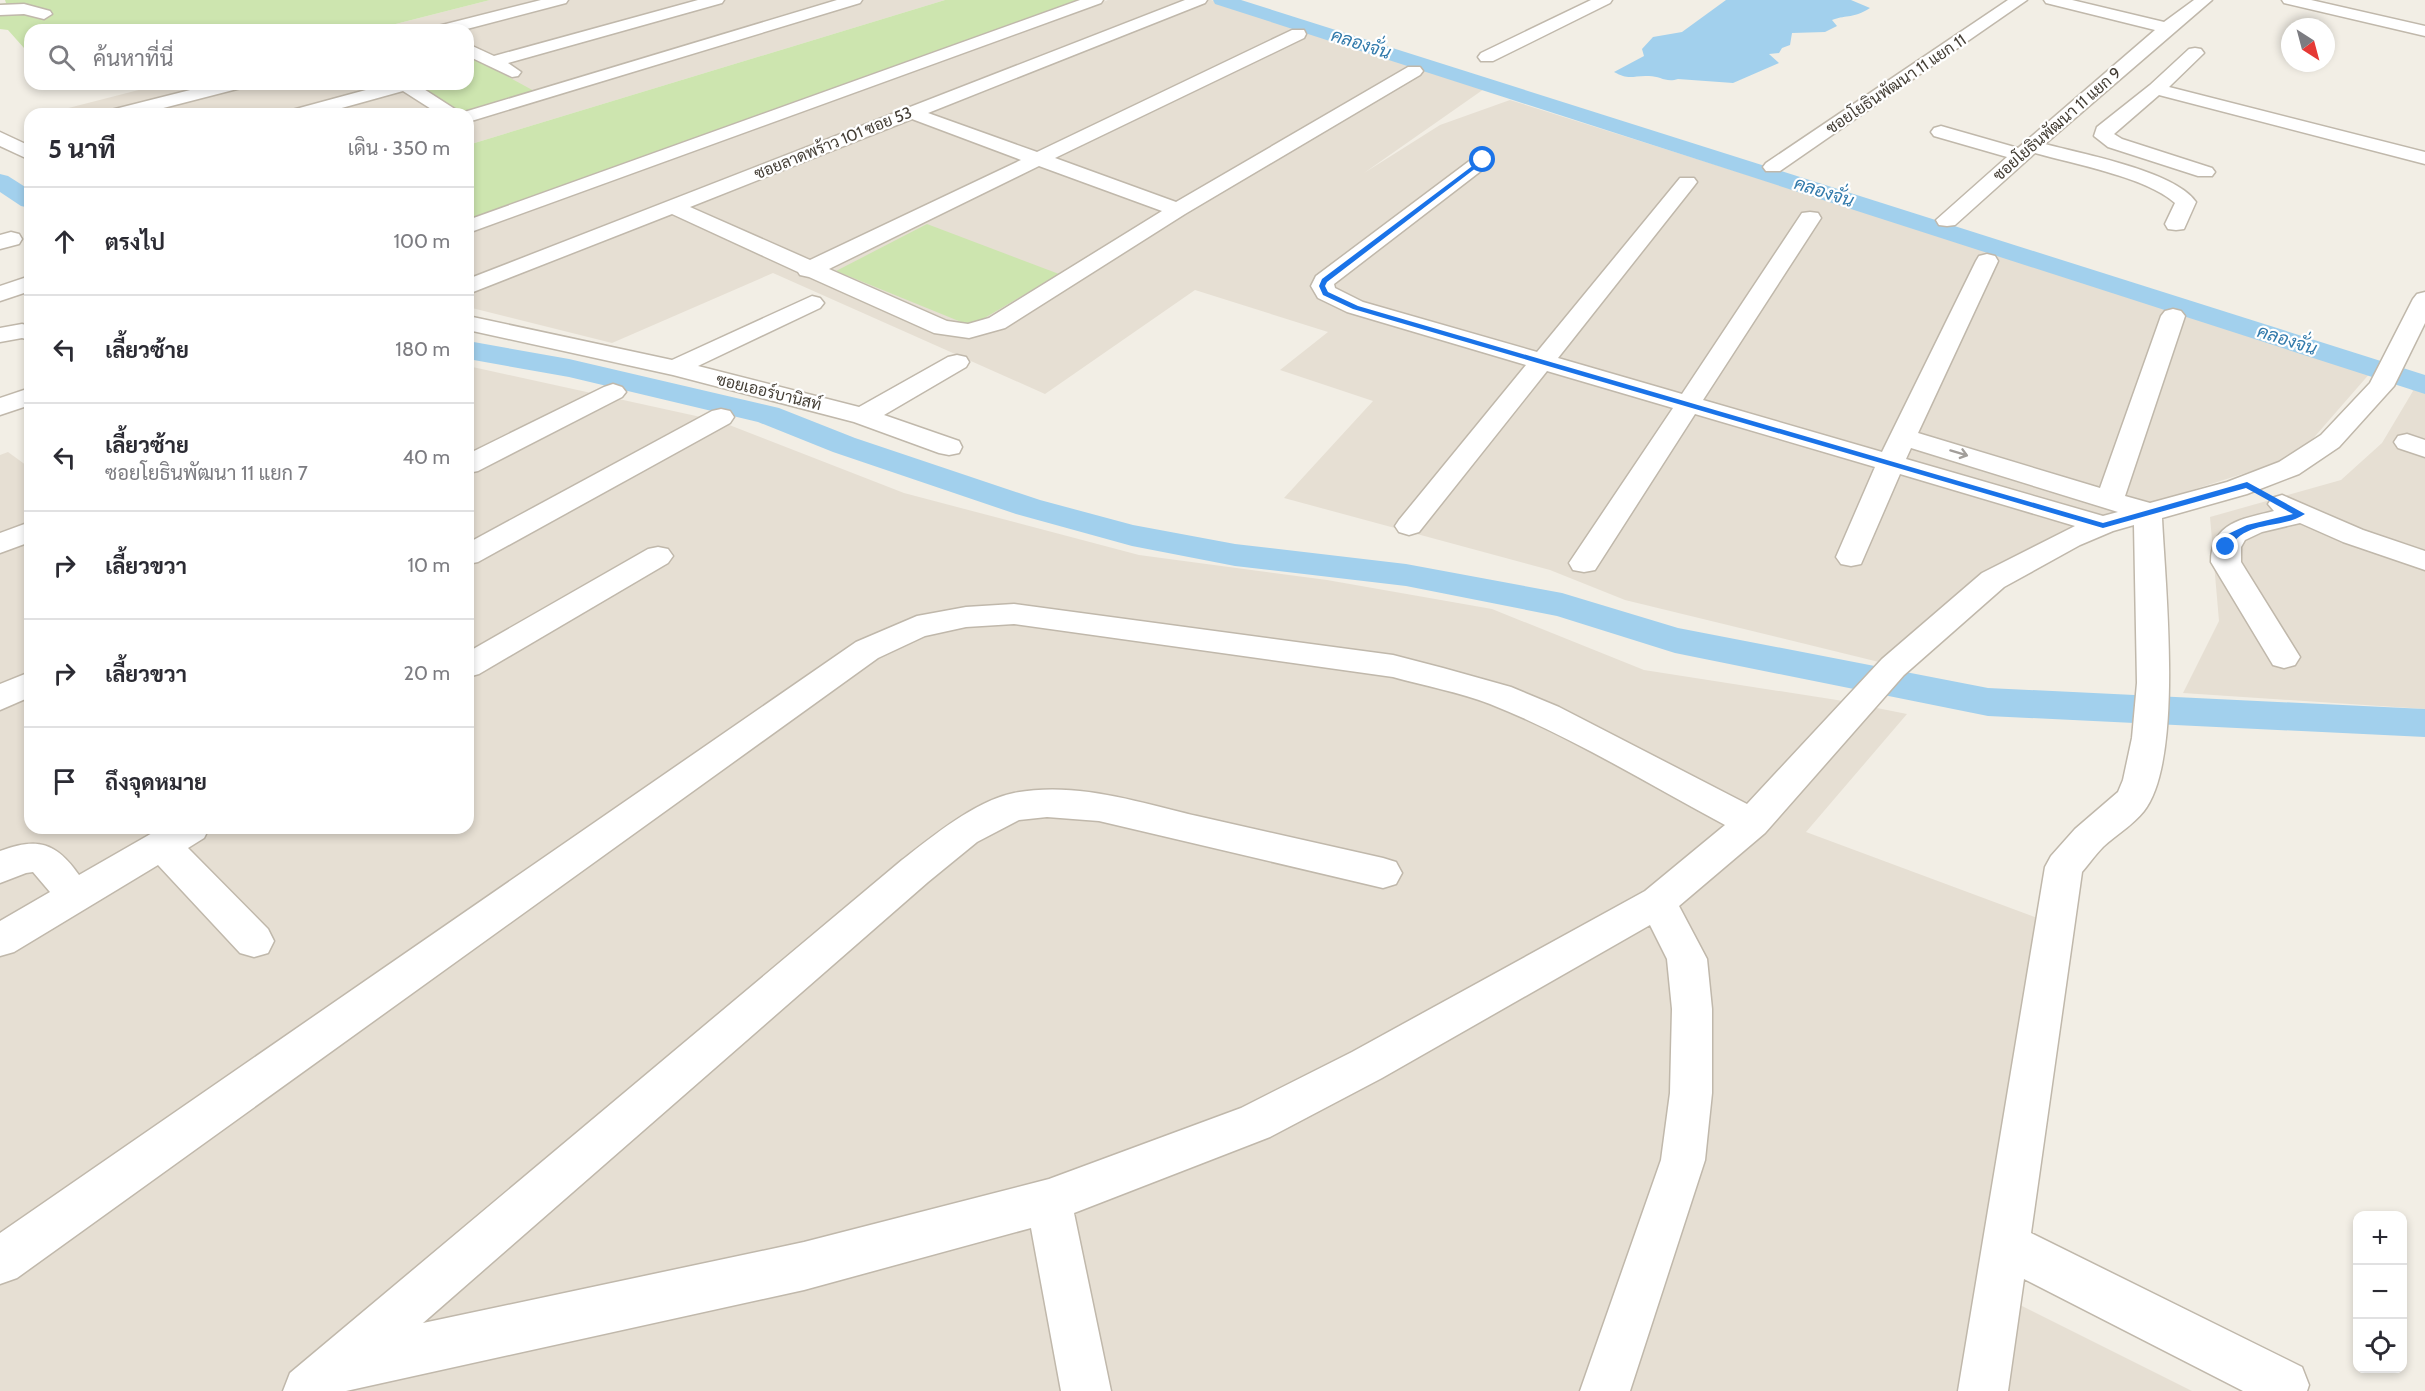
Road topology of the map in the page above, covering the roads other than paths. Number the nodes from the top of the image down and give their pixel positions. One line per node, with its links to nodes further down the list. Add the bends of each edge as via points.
1 (560, 0): 13 (street)
2 (716, 0): 20 (street)
3 (854, 0): 26 (street)
4 (1095, 0): 47 (street)
5 (1199, 0): 30 (street, ซอยลาดพร้าว 101 ซอย 53)
6 (1604, 0): 19 (street)
7 (2019, 0): 39 (street, ซอยโยธินพัฒนา 11 แยก 11)
8 (2052, 0): 14 (street)
9 (2204, 0): 14 (street, ซอยโยธินพัฒนา 11 แยก 9)
10 (2290, 0): 15 (street)
11 (0, 9): 12 (street)
12 (44, 14)
13 (467, 24)
14 (2167, 28): 34 (street, ซอยโยธินพัฒนา 11 แยก 9)
15 (2425, 31)
16 (1298, 34): 37 (street)
17 (474, 53): 20 (street)
18 (2195, 53): 22 (street)
19 (1487, 57)
20 (492, 62): 26 (street)
21 (1414, 71): 43 (street)
22 (2156, 89): 36 (street); 40 (street, via 2104,130 2104,136 2132,150)
23 (212, 90): 27 (street)
24 (383, 90): 28 (street)
25 (414, 90): 29 (street)
26 (548, 91): 31 (street)
27 (141, 108)
28 (320, 108)
29 (442, 108)
30 (909, 112): 37 (street); 42 (street, ซอยลาดพร้าว 101 ซอย 53)
31 (474, 114)
32 (1941, 132): 34 (street)
33 (0, 138): 35 (street)
34 (2025, 150): 45 (street, ซอยโยธินพัฒนา 11 แยก 9); 46 (street, via 2171,189 2186,202)
35 (24, 151)
36 (2425, 158)
37 (1034, 159): 43 (street); 49 (street)
38 (1483, 160): 59 (street, via 1322,286 1326,293 1355,307)
39 (1773, 167)
40 (2205, 172)
41 (1687, 182): 59 (street)
42 (675, 208): 49 (street); 51 (street, ซอยลาดพร้าว 101 ซอย 53)
43 (1178, 210): 49 (street, via 997,323 969,331 942,328)
44 (1810, 218): 64 (street)
45 (1947, 220)
46 (2176, 224)
47 (474, 225)
48 (1987, 261): 68 (street)
49 (808, 270)
50 (24, 285): 52 (street)
51 (474, 285)
52 (0, 294)
53 (2425, 299): 72 (street, via 2381,386 2330,441 2289,468)
54 (812, 303): 61 (street, ซอยเออร์บานิสท์)
55 (2173, 316): 73 (street)
56 (474, 324): 61 (street, ซอยเออร์บานิสท์)
57 (24, 332): 58 (street)
58 (0, 335)
59 (1542, 361): 64 (street); 76 (street)
60 (957, 362): 66 (street)
61 (675, 368): 66 (street, ซอยเออร์บานิสท์)
62 (613, 392): 70 (street)
63 (24, 398): 65 (street)
64 (1688, 402): 71 (street); 83 (street)
65 (0, 407)
66 (863, 416): 69 (street, ซอยเออร์บานิสท์)
67 (721, 417): 79 (street)
68 (1903, 437): 71 (street); 73 (street, one-way to 73)
69 (950, 447)
70 (474, 462)
71 (1891, 462): 73 (street); 81 (street)
72 (2247, 485): 74 (street); 75 (street)
73 (2106, 512): 74 (street); 88 (street, via 2070,538 1994,580 1893,667)
74 (2148, 512): 97 (street, via 2153,682 2150,738 2141,780 2131,801 2088,839 2064,867)
75 (2301, 514): 82 (street); 84 (street, via 2250,527 2231,536 2226,547 2226,562)
76 (1409, 526)
77 (24, 534): 78 (street)
78 (0, 544)
79 (474, 552)
80 (658, 556): 85 (street)
81 (1851, 557)
82 (2425, 561)
83 (1584, 563)
84 (2284, 657)
85 (474, 663)
86 (24, 686): 87 (street)
87 (0, 698)
88 (1752, 824): 93 (street); 98 (street, via 1547,715 1498,695 1393,666 1014,614 966,616 917,627 867,650)
89 (177, 837): 92 (street); 95 (street)
90 (0, 868): 92 (street, via 18,858 34,856 48,860)
91 (1383, 873): 99 (street, via 1100,807 1047,803 1012,807 964,832 915,871)
92 (74, 897): 94 (street)
93 (1658, 902): 96 (street, via 1255,1123); 102 (street, via 1687,959 1692,1009 1691,1093 1683,1160)
94 (0, 940)
95 (254, 941)
96 (1049, 1201): 99 (street, via 804,1266); 101 (street)
97 (2005, 1245): 100 (street); 103 (street)
98 (0, 1261)
99 (324, 1378)
100 (2284, 1385)
101 (1086, 1391)
102 (1605, 1391)
103 (1983, 1391)

